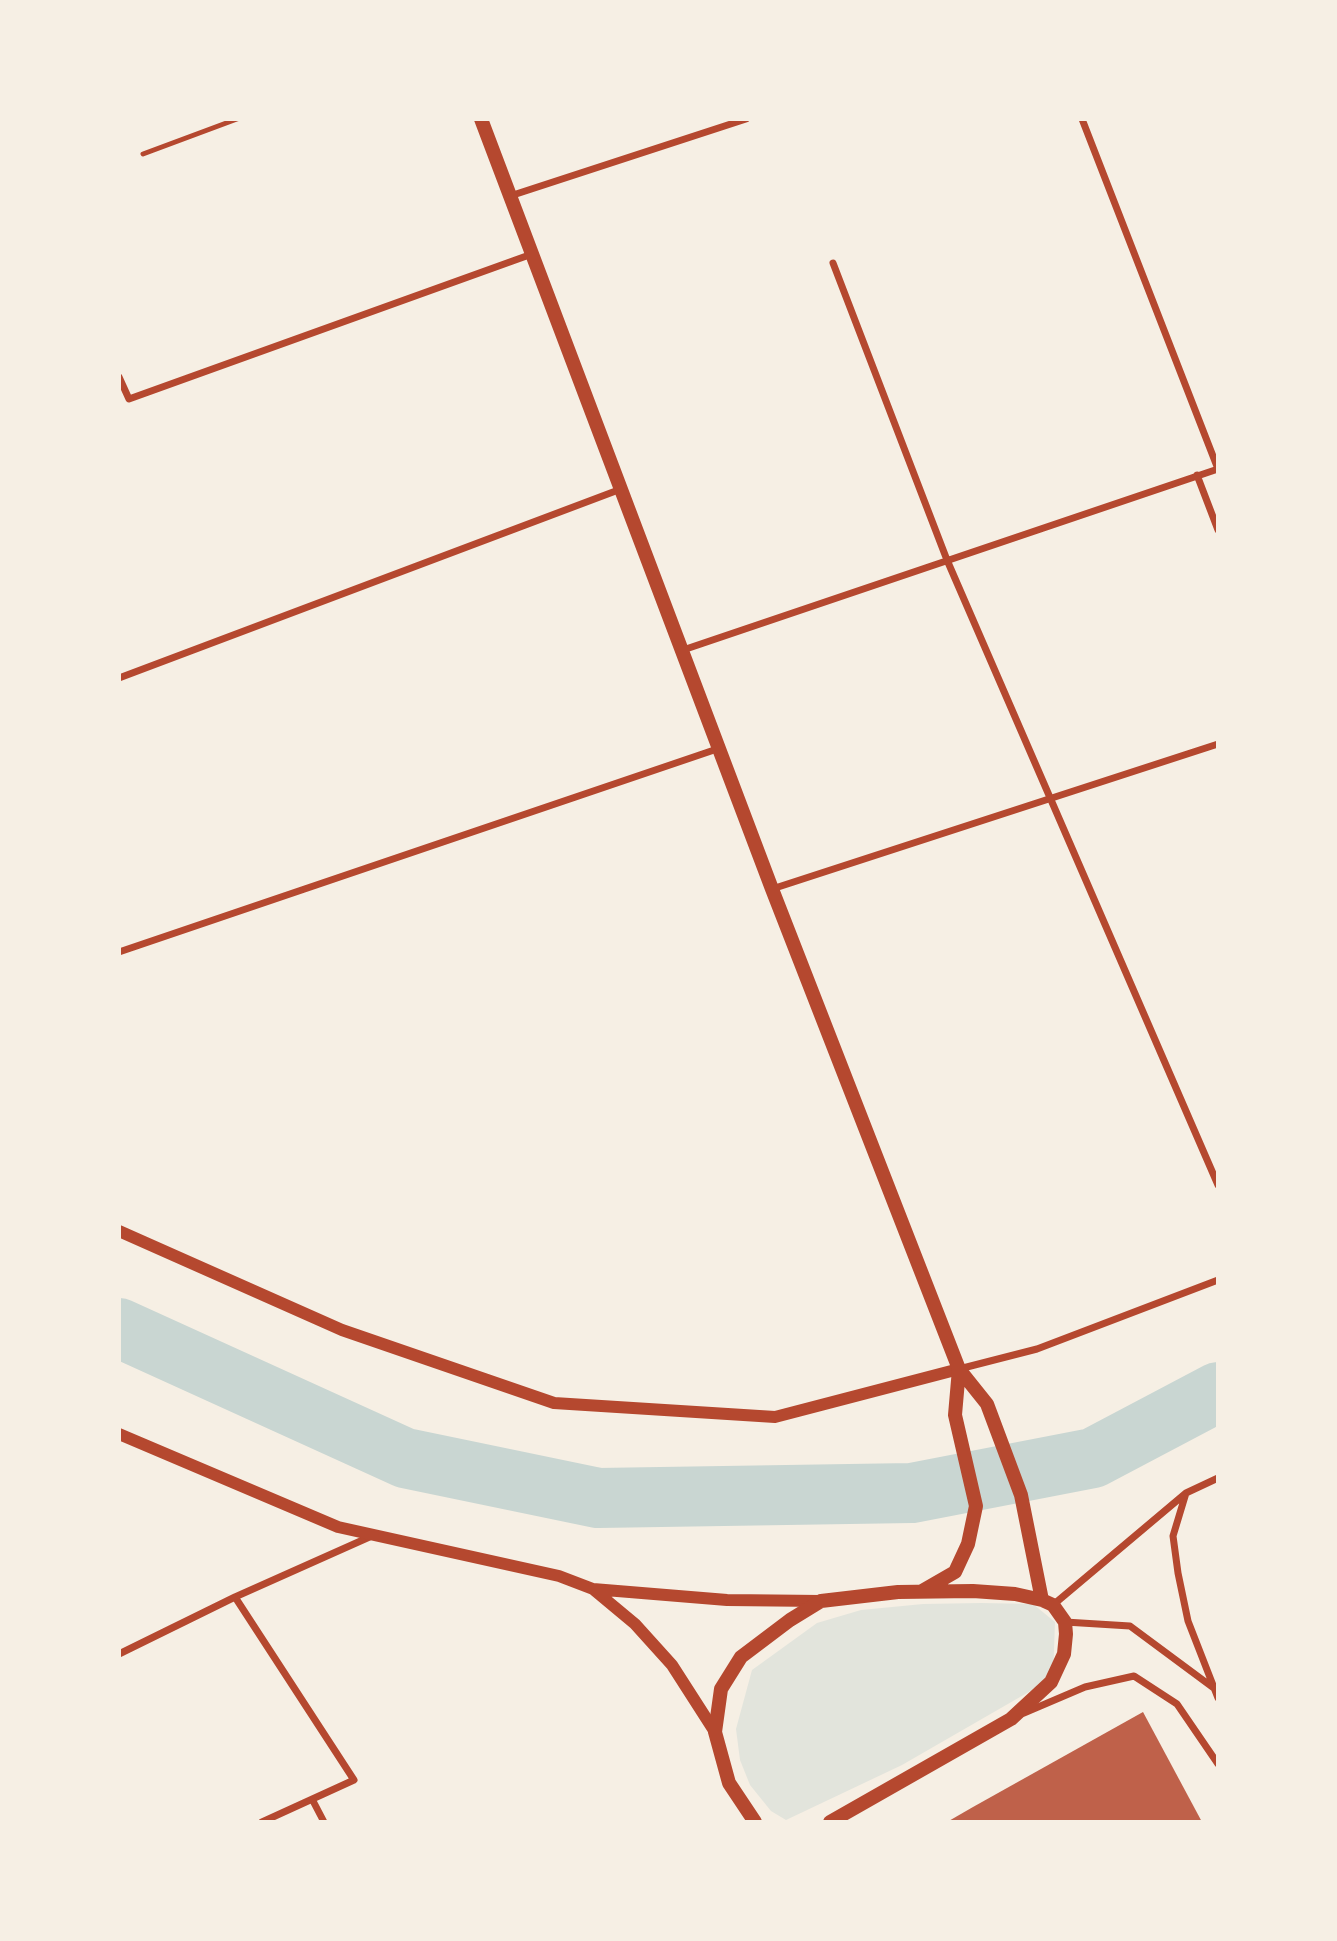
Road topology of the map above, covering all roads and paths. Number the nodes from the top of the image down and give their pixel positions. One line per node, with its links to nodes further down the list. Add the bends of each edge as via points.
1 (237, 119): 5 (lane)
2 (481, 119): 6 (main road)
3 (746, 119): 6 (street)
4 (1082, 119): 10 (street)
5 (143, 154)
6 (510, 196): 7 (main road)
7 (532, 254): 9 (street, via 129,399); 12 (main road)
8 (833, 263): 14 (street)
9 (119, 377)
10 (1218, 469): 11 (street)
11 (1197, 475): 13 (street); 14 (street)
12 (622, 489): 15 (main road); 16 (street)
13 (1218, 530)
14 (947, 560): 15 (street); 19 (street)
15 (682, 650): 18 (main road)
16 (119, 678)
17 (1218, 744): 19 (street)
18 (720, 748): 20 (main road); 21 (street)
19 (1050, 798): 20 (street); 22 (street)
20 (772, 889): 25 (main road)
21 (119, 952)
22 (1218, 1185)
23 (119, 1231): 25 (street, via 342,1330 554,1403 775,1417)
24 (1218, 1280): 25 (street, via 1037,1349)
25 (959, 1369): 31 (main road, via 955,1415 976,1506 956,1572); 34 (main road, via 987,1404 1021,1495)
26 (119, 1434): 29 (street, via 338,1527)
27 (1218, 1478): 28 (street)
28 (1186, 1493): 34 (street); 37 (street, via 1173,1536 1188,1622)
29 (374, 1535): 30 (street, via 559,1576); 32 (street)
30 (593, 1589): 33 (street, via 727,1600); 39 (street, via 635,1624 672,1665)
31 (920, 1592): 33 (main road); 34 (main road, via 1015,1594)
32 (235, 1597): 36 (street); 41 (street, via 354,1780)
33 (821, 1601): 39 (main road, via 741,1657 721,1689)
34 (1048, 1602): 35 (main road)
35 (1065, 1622): 37 (street, via 1130,1626); 38 (main road, via 1064,1654 1051,1682)
36 (119, 1654)
37 (1217, 1694)
38 (1011, 1718): 40 (street, via 1085,1687 1134,1676 1177,1704); 45 (main road)
39 (715, 1732): 44 (main road, via 729,1783)
40 (1218, 1764)
41 (312, 1799): 42 (street); 43 (street)
42 (262, 1822)
43 (324, 1822)
44 (755, 1822)
45 (830, 1822)

